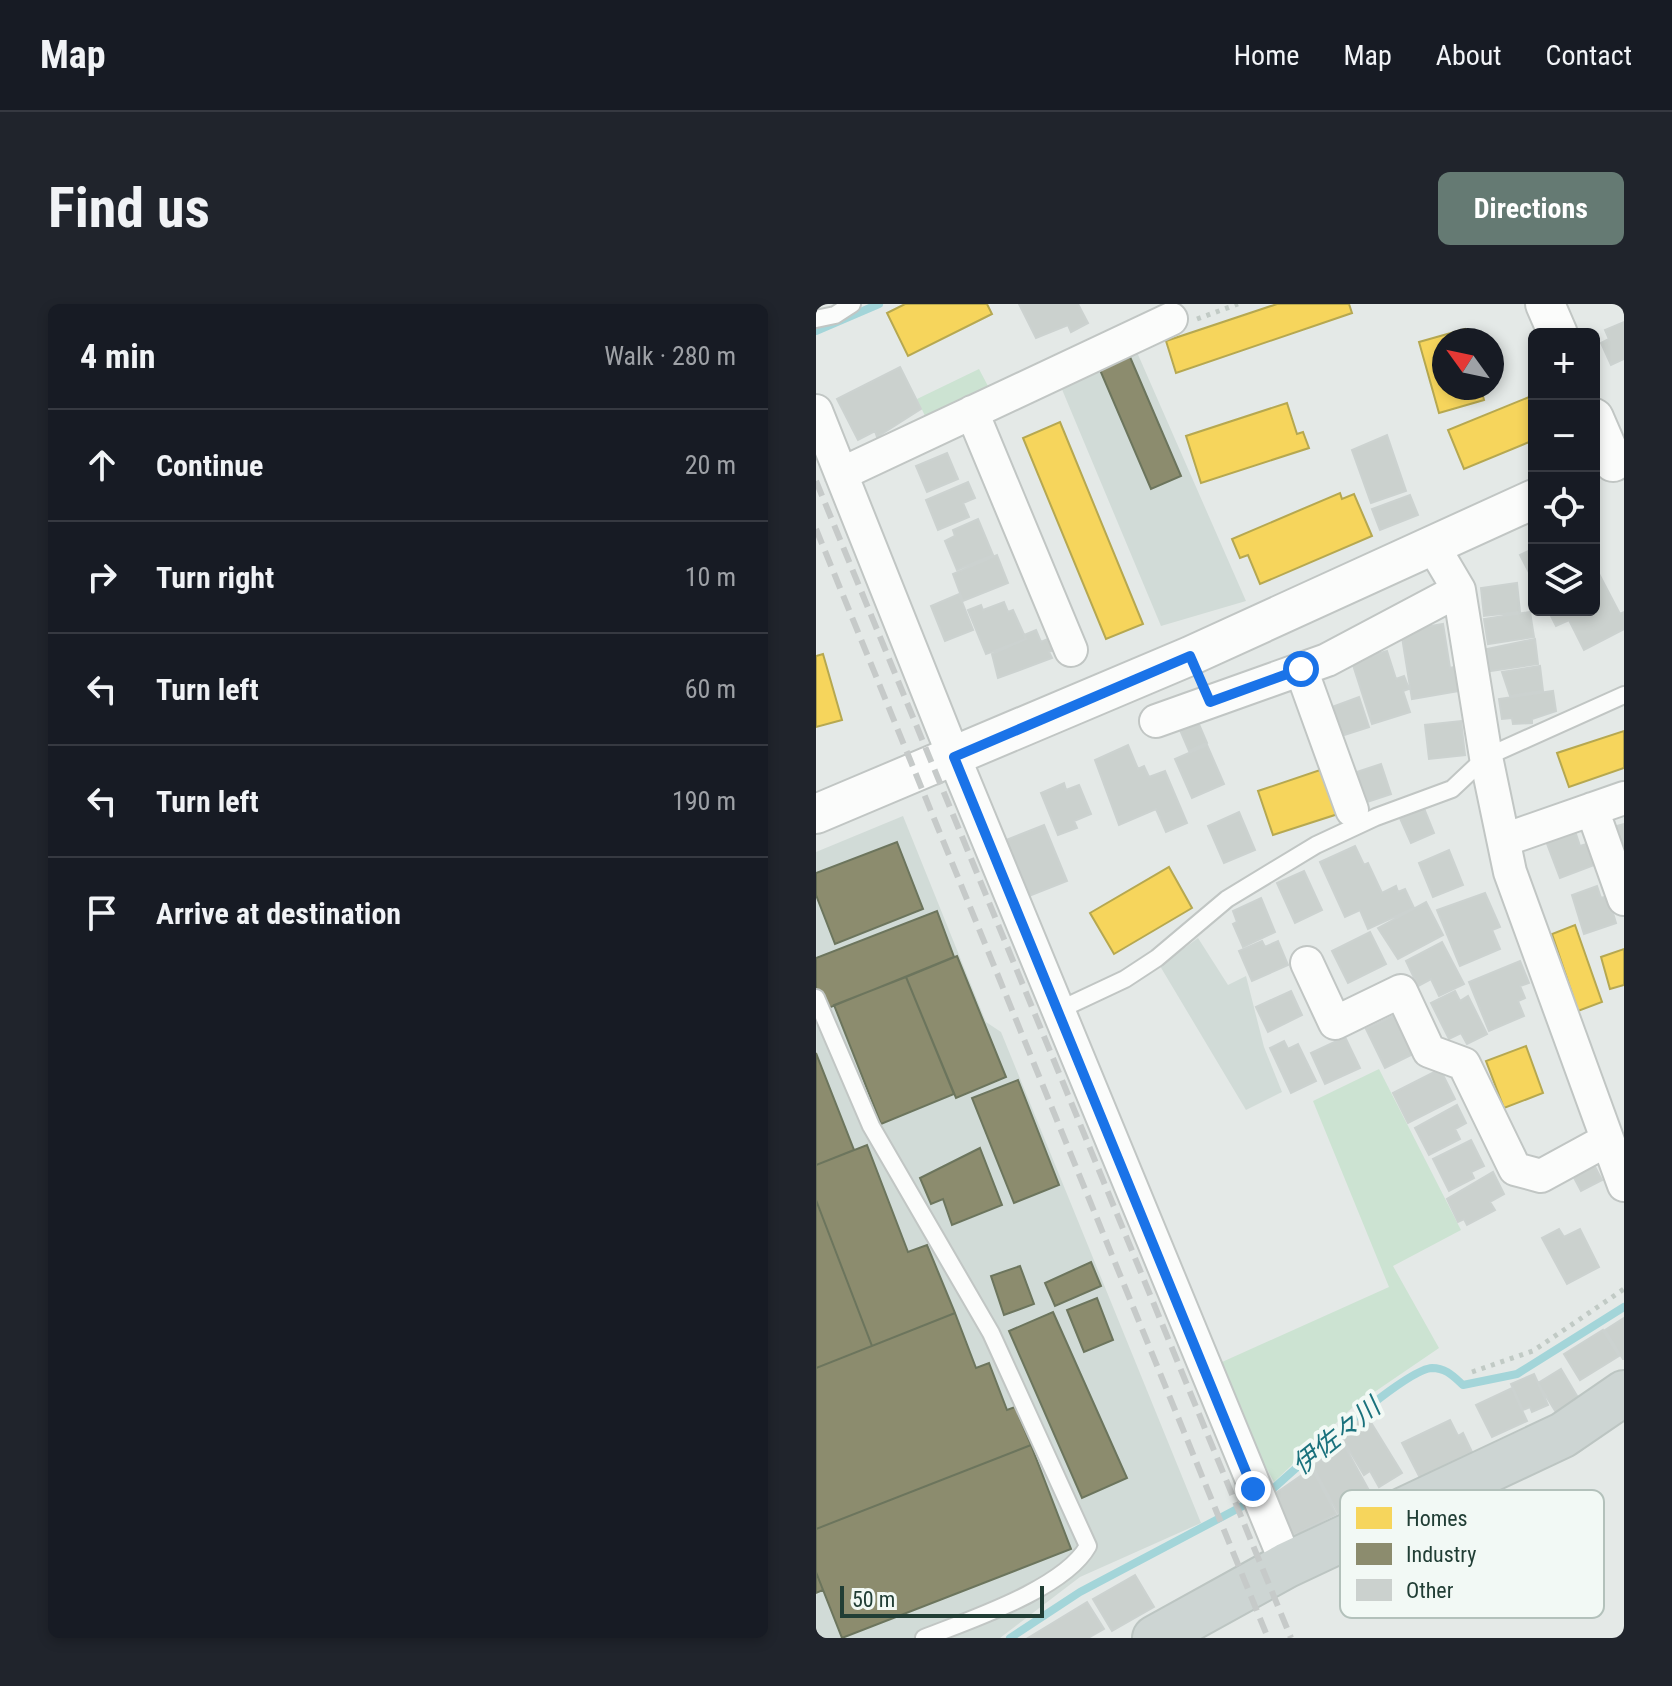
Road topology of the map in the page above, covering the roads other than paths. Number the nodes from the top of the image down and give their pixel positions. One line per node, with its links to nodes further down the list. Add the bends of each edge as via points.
1 (852, 304): 3 (lane)
2 (1545, 304): 5 (street)
3 (816, 319)
4 (1171, 319): 7 (street)
5 (1555, 328)
6 (816, 411): 10 (street)
7 (972, 412): 10 (street); 14 (street)
8 (1600, 435): 9 (street)
9 (1610, 463)
10 (841, 474): 20 (street)
11 (1528, 502): 12 (street)
12 (1433, 546): 13 (street); 15 (street)
13 (1459, 590): 16 (street, via 1357,646); 21 (street)
14 (1071, 650)
15 (1190, 656): 18 (street); 20 (street)
16 (1301, 669): 18 (street); 24 (street)
17 (1624, 695): 21 (lane)
18 (1210, 702): 19 (street)
19 (1156, 721)
20 (954, 757): 25 (street); 30 (street)
21 (1486, 757): 26 (street); 30 (lane, via 1452,789 1376,817 1264,875 1157,958)
22 (1624, 798): 23 (street)
23 (1592, 809): 26 (street); 27 (street)
24 (1352, 810)
25 (816, 814)
26 (1504, 840): 31 (street, via 1510,872)
27 (1624, 899)
28 (1307, 963): 31 (street, via 1335,1023 1401,991 1429,1051 1464,1064 1515,1169 1541,1176)
29 (816, 998): 37 (lane, via 871,1126 991,1333 1088,1546 1081,1559 1023,1598)
30 (1059, 1010): 36 (street)
31 (1607, 1140): 32 (street)
32 (1624, 1185)
33 (1624, 1393): 34 (main road, via 1563,1435)
34 (1446, 1490)
35 (1340, 1540): 36 (main road)
36 (1287, 1565): 38 (main road)
37 (924, 1638)
38 (1155, 1638)

